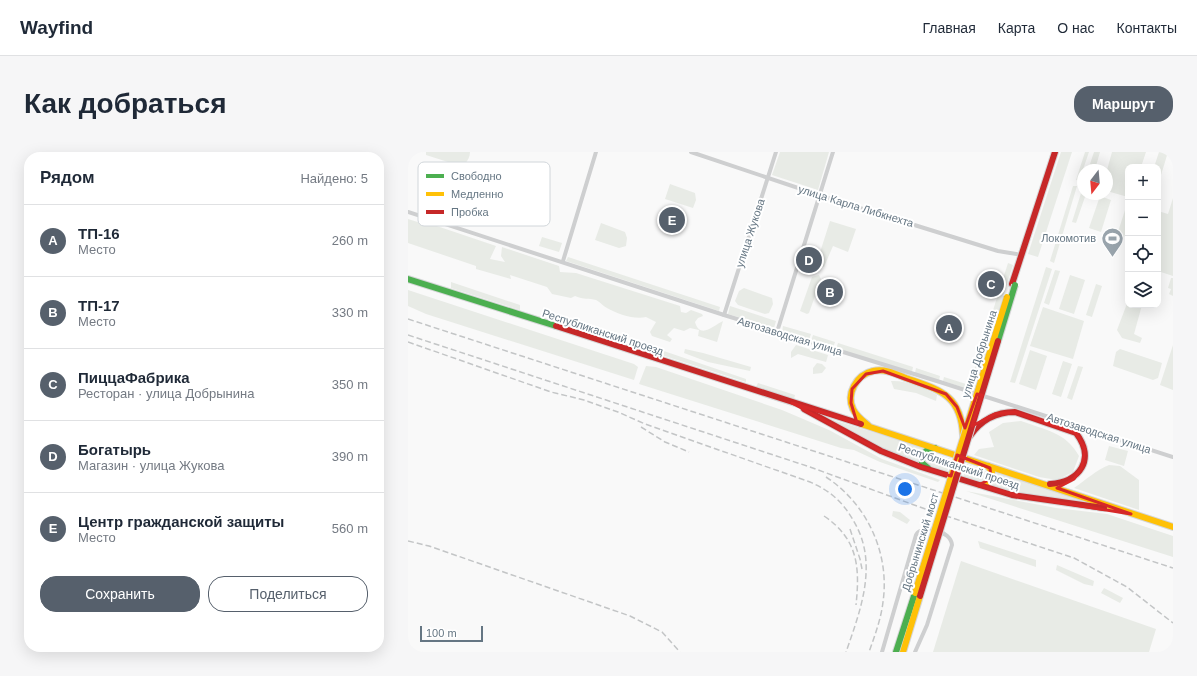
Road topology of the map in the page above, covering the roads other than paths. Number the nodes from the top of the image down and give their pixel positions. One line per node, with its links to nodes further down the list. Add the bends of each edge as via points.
1 (596, 152): 12 (street)
2 (691, 152): 6 (street, улица Карла Либкнехта)
3 (776, 152): 6 (street, улица Жукова)
4 (833, 152): 7 (street)
5 (1055, 152): 11 (main road, улица Добрынина)
6 (768, 178): 7 (street, улица Карла Либкнехта); 14 (street, улица Жукова)
7 (820, 195): 11 (street, улица Карла Либкнехта, via 1005,253); 15 (street)
8 (408, 212): 9 (street, Автозаводская улица)
9 (418, 215)
10 (452, 226): 12 (street, Автозаводская улица)
11 (1022, 255): 18 (main road, улица Добрынина, bridge)
12 (563, 261): 14 (street, Автозаводская улица)
13 (408, 279): 16 (main road, Республиканский проезд)
14 (724, 315): 15 (street, Автозаводская улица)
15 (777, 332): 20 (street, Автозаводская улица)
16 (792, 403): 17 (main road, Республиканский проезд); 22 (main road, Республиканский проезд, via 881,450)
17 (874, 428): 18 (main road, via 862,421 853,410 852,389 866,374 888,372 928,385 946,394 958,408); 19 (main road, Республиканский проезд)
18 (966, 438): 23 (main road, via 995,414 1006,412 1015,412 1076,433 1084,443 1085,458 1080,471 1064,483); 28 (main road, Добрынинский мост, bridge); 29 (main road, Добрынинский мост, bridge)
19 (935, 448): 21 (main road, Республиканский проезд); 22 (main road, via 926,451 922,458 922,463)
20 (1173, 457)
21 (986, 465): 23 (main road, Республиканский проезд); 24 (main road, via 992,472 991,480 984,485)
22 (932, 470): 24 (main road, Республиканский проезд)
23 (1036, 481): 25 (main road, Республиканский проезд)
24 (978, 485): 25 (main road, Республиканский проезд, via 1027,498 1100,507)
25 (1131, 514): 26 (main road, Республиканский проезд)
26 (1173, 527)
27 (882, 652): 30 (street, via 916,535 924,530 932,530 947,535 952,545 927,625)
28 (896, 652)
29 (903, 652)
30 (915, 652)

